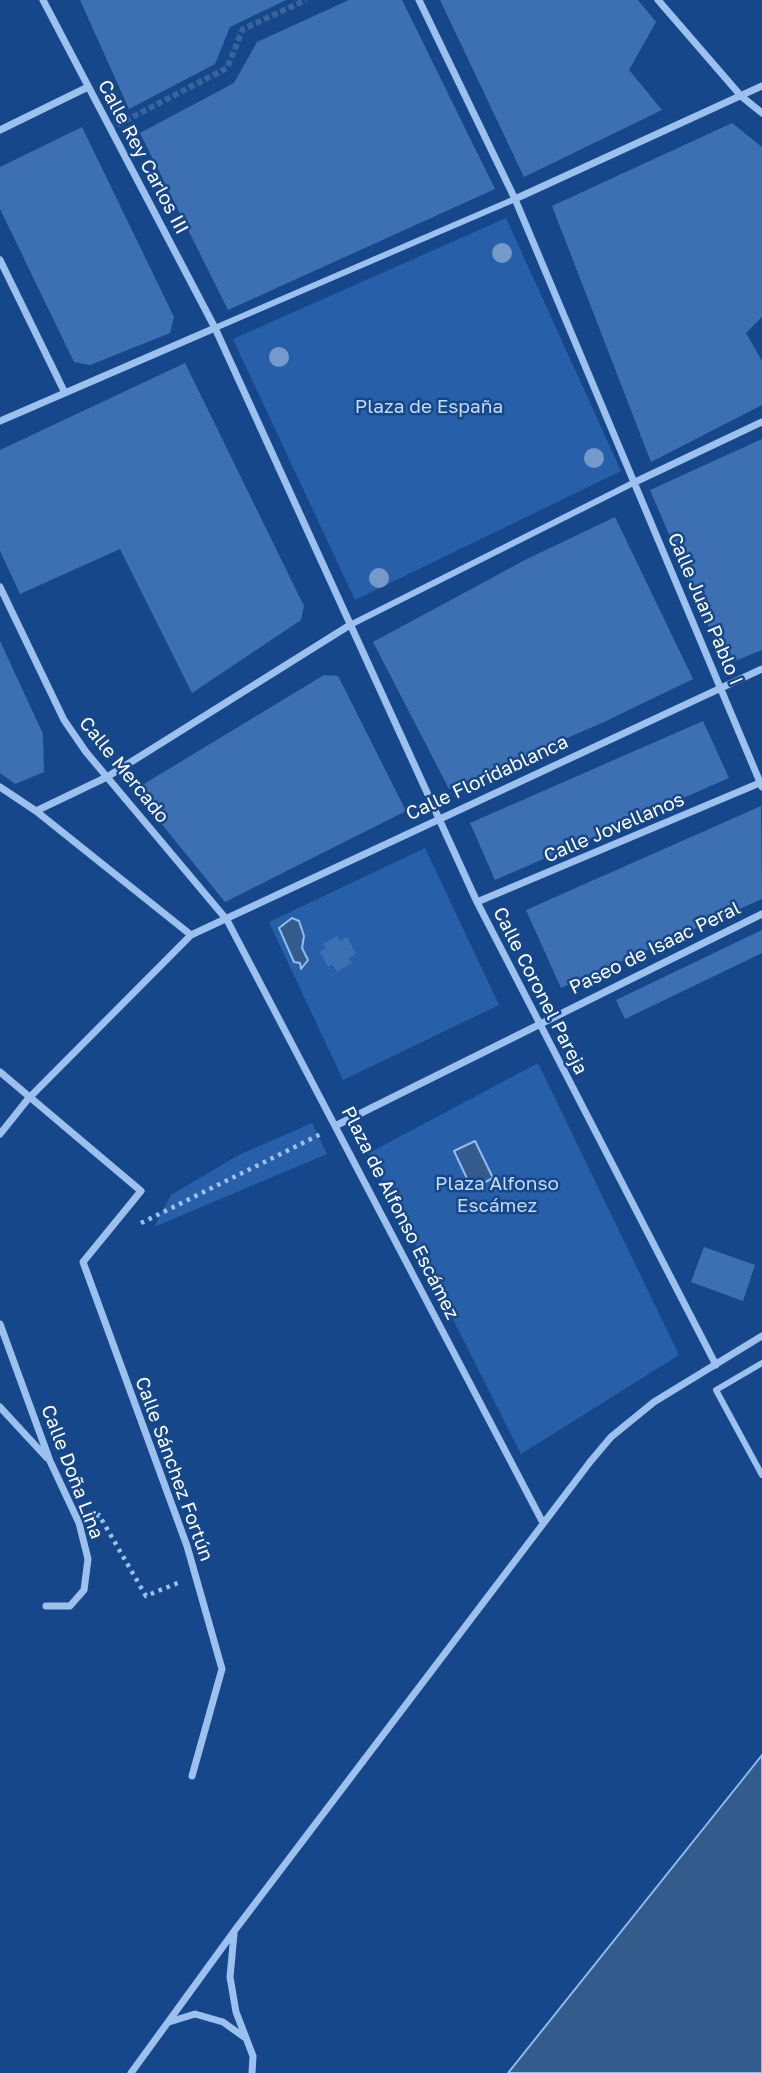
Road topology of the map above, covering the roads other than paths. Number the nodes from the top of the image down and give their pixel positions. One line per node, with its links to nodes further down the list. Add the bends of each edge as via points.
1 (43, 0): 5 (street, Calle Rey Carlos III)
2 (419, 0): 9 (street)
3 (658, 0): 6 (street)
4 (762, 86): 6 (street)
5 (88, 87): 8 (street); 11 (street, Calle Rey Carlos III)
6 (741, 96): 7 (street); 9 (street)
7 (762, 113)
8 (0, 130)
9 (515, 199): 11 (street); 15 (street)
10 (0, 260): 12 (street)
11 (215, 328): 12 (street); 17 (street)
12 (64, 391): 13 (street)
13 (0, 421)
14 (762, 422): 15 (street)
15 (633, 483): 17 (street); 19 (street, Calle Juan Pablo I)
16 (0, 587): 20 (street, Calle Mercado, via 64,720)
17 (350, 625): 20 (street); 24 (street, Calle Coronel Pareja)
18 (762, 669): 19 (street, Calle Floridablanca)
19 (722, 686): 21 (street, Calle Juan Pablo I); 24 (street, Calle Floridablanca)
20 (107, 777): 23 (street); 27 (street, Calle Mercado)
21 (761, 784): 25 (street, Calle Jovellanos)
22 (0, 787): 23 (street)
23 (36, 811): 28 (street)
24 (438, 817): 25 (street, Calle Coronel Pareja); 27 (street, Calle Floridablanca)
25 (477, 902): 29 (street, Calle Coronel Pareja)
26 (762, 914): 29 (street, Paseo de Isaac Peral)
27 (227, 920): 28 (street, Calle Floridablanca); 32 (street, Plaza de Alfonso Escámez)
28 (191, 935): 31 (street)
29 (538, 1024): 32 (street, Paseo de Isaac Peral); 37 (street, Calle Coronel Pareja)
30 (0, 1072): 31 (street)
31 (28, 1099): 33 (street); 43 (street, Calle Sánchez Fortún, via 141,1191 83,1262 196,1576 222,1668)
32 (337, 1125): 41 (street, Plaza de Alfonso Escámez)
33 (0, 1134)
34 (0, 1324): 39 (street, Calle Doña Lina)
35 (762, 1336): 37 (street)
36 (762, 1363): 40 (street, via 716,1390)
37 (716, 1365): 41 (street, via 654,1402 611,1437)
38 (0, 1407): 39 (street)
39 (50, 1461): 42 (street, Calle Doña Lina, via 79,1523 88,1559 84,1590 70,1606)
40 (762, 1475)
41 (542, 1521): 44 (street)
42 (46, 1606)
43 (192, 1776)
44 (235, 1930): 45 (street); 46 (street, via 230,1977)
45 (167, 2023): 46 (street, via 195,2014 223,2022); 47 (street)
46 (245, 2038): 48 (street, via 253,2056)
47 (131, 2073)
48 (252, 2073)

